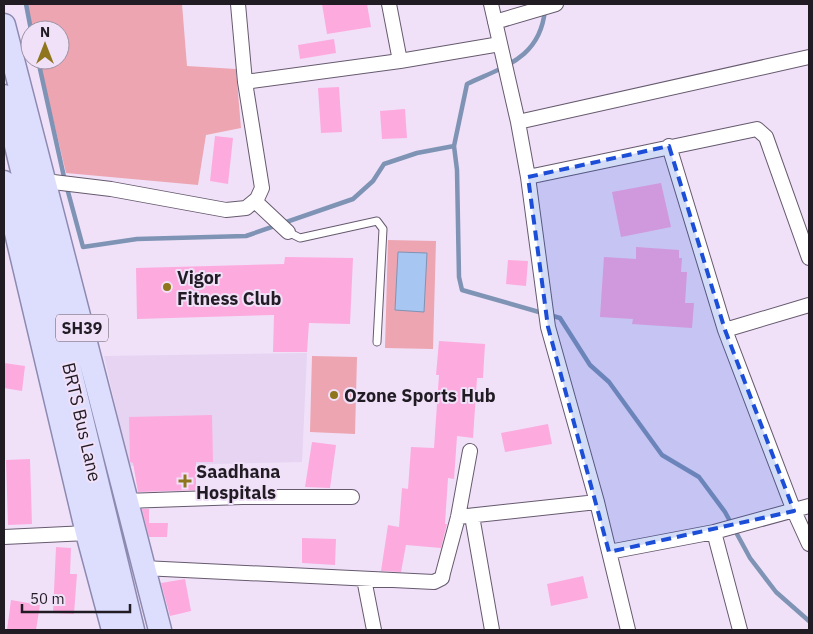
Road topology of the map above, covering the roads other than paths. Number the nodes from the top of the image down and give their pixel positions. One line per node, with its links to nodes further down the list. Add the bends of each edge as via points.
1 (238, 4): 10 (street)
2 (389, 4): 9 (street)
3 (491, 4): 5 (street)
4 (556, 4): 5 (street)
5 (495, 22): 7 (street)
6 (4, 25): 16 (main road, SH39)
7 (501, 50): 9 (street); 12 (street)
8 (809, 57): 12 (street)
9 (400, 61): 10 (street)
10 (246, 82): 17 (street, via 262,188)
11 (4, 96): 39 (main road, BRTS Bus Lane)
12 (518, 122): 14 (street)
13 (669, 146): 14 (street); 19 (street, via 750,129 763,132); 21 (street)
14 (528, 177): 26 (street, via 548,324)
15 (4, 182): 32 (main road, SH39)
16 (50, 182): 17 (street, via 226,210 246,208); 25 (main road, SH39)
17 (255, 201): 18 (street)
18 (288, 232): 22 (lane, via 300,238 376,222 383,229)
19 (809, 258)
20 (809, 305): 21 (street)
21 (725, 330): 28 (street)
22 (378, 342)
23 (470, 452): 30 (street)
24 (352, 497): 25 (street)
25 (125, 501): 36 (main road, SH39)
26 (597, 502): 29 (street); 35 (street)
27 (809, 506): 28 (street)
28 (794, 511): 31 (street); 34 (street)
29 (472, 516): 30 (street); 42 (street)
30 (458, 517): 37 (street, via 438,581)
31 (718, 531): 35 (street); 44 (street)
32 (87, 533): 33 (street); 38 (main road, SH39)
33 (4, 537)
34 (809, 544)
35 (610, 552): 43 (street)
36 (143, 568): 37 (street); 40 (main road, SH39)
37 (364, 578): 41 (street)
38 (113, 630)
39 (133, 630)
40 (160, 630)
41 (374, 630)
42 (492, 630)
43 (628, 630)
44 (740, 630)

